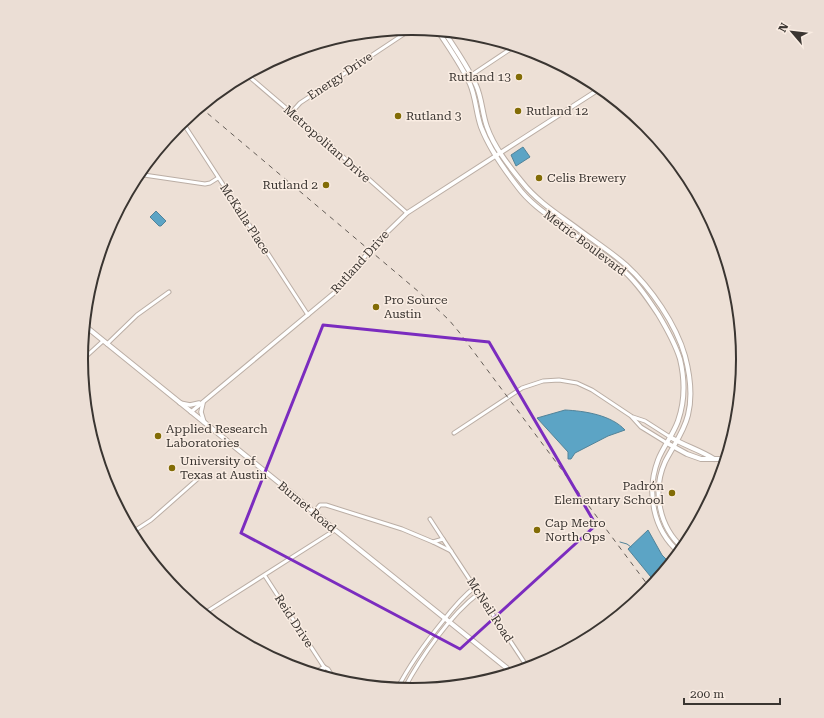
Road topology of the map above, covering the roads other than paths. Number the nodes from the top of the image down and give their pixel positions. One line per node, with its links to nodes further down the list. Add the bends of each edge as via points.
1 (402, 35): 13 (street, Energy Drive, via 300,103)
2 (442, 37): 6 (main road, Metric Boulevard)
3 (448, 37): 4 (main road, Metric Boulevard)
4 (456, 50): 6 (main road); 7 (main road, Metric Boulevard)
5 (509, 50): 7 (street)
6 (451, 53): 9 (main road, Metric Boulevard)
7 (471, 75): 9 (street); 10 (main road, Metric Boulevard)
8 (250, 78): 13 (street, Metropolitan Drive)
9 (466, 78): 11 (main road, Metric Boulevard)
10 (478, 88): 11 (main road); 15 (main road, Metric Boulevard, via 487,126)
11 (472, 90): 16 (main road, Metric Boulevard, via 482,128)
12 (595, 92): 15 (street, Rutland Drive)
13 (291, 113): 21 (street, Metropolitan Drive)
14 (186, 127): 18 (street, McKalla Place)
15 (501, 153): 16 (street, Rutland Drive); 19 (main road, Metric Boulevard, via 523,185)
16 (496, 156): 20 (main road, Metric Boulevard, via 518,188); 21 (street, Rutland Drive)
17 (146, 175): 18 (street, via 205,184)
18 (218, 178): 25 (street, McKalla Place)
19 (547, 207): 20 (main road); 22 (main road, Metric Boulevard)
20 (543, 212): 23 (main road, Metric Boulevard)
21 (407, 214): 25 (street, Rutland Drive, via 374,245 339,288)
22 (633, 272): 23 (main road); 28 (main road, Metric Boulevard, via 671,323)
23 (629, 276): 29 (main road, Metric Boulevard, via 641,289 665,326)
24 (168, 292): 27 (street)
25 (308, 315): 31 (street, Rutland Drive)
26 (90, 330): 27 (main road, Burnet Road)
27 (105, 343): 30 (street); 32 (main road, Burnet Road)
28 (683, 349): 29 (main road); 38 (main road, Metric Boulevard, via 689,376 690,401 685,424)
29 (677, 351): 37 (main road, Metric Boulevard, via 682,369 683,396 678,421)
30 (88, 356)
31 (204, 401): 32 (street, via 193,405); 33 (street, Rutland Drive); 35 (street, via 201,412)
32 (179, 402): 33 (main road, Burnet Road)
33 (191, 412): 35 (main road, Burnet Road)
34 (631, 416): 36 (street, via 586,387 568,381 550,380 522,388); 37 (street, via 645,421); 39 (street, via 641,427)
35 (205, 423): 44 (main road, Burnet Road)
36 (454, 433)
37 (670, 437): 38 (main road); 39 (main road, Metric Boulevard)
38 (677, 441): 40 (main road, Metric Boulevard); 41 (main road)
39 (667, 443): 40 (main road); 46 (main road, Metric Boulevard, via 658,459 653,479 652,499)
40 (674, 447): 41 (main road, via 695,458); 45 (main road, Metric Boulevard, via 664,465 660,480)
41 (714, 459): 42 (main road)
42 (720, 459)
43 (202, 474): 48 (street, via 151,520)
44 (314, 512): 49 (main road, Burnet Road); 51 (street, McNeil Road, via 320,505 326,505 402,529)
45 (661, 512): 46 (main road); 52 (main road, Metric Boulevard, via 668,530)
46 (655, 513): 53 (main road, Metric Boulevard, via 663,532)
47 (430, 519): 50 (street, McNeil Road)
48 (136, 529)
49 (335, 530): 55 (street); 59 (main road, Burnet Road)
50 (443, 539): 51 (street); 54 (street, McNeil Road)
51 (433, 542): 54 (street, McNeil Road)
52 (678, 543)
53 (675, 548)
54 (451, 552): 56 (street, McNeil Road)
55 (265, 576): 58 (street); 62 (street, Reid Drive)
56 (475, 587): 57 (street, McNeil Road); 59 (street, via 461,598)
57 (479, 593): 60 (street); 61 (street, McNeil Road)
58 (208, 611)
59 (445, 619): 60 (main road, Burnet Road); 67 (street)
60 (450, 623): 63 (main road, Burnet Road); 68 (street, via 423,656)
61 (525, 663)
62 (324, 667): 64 (street); 65 (street, Reid Drive); 66 (street, Reid Drive)
63 (507, 669)
64 (320, 670)
65 (323, 671)
66 (330, 673)
67 (401, 682)
68 (408, 683)

